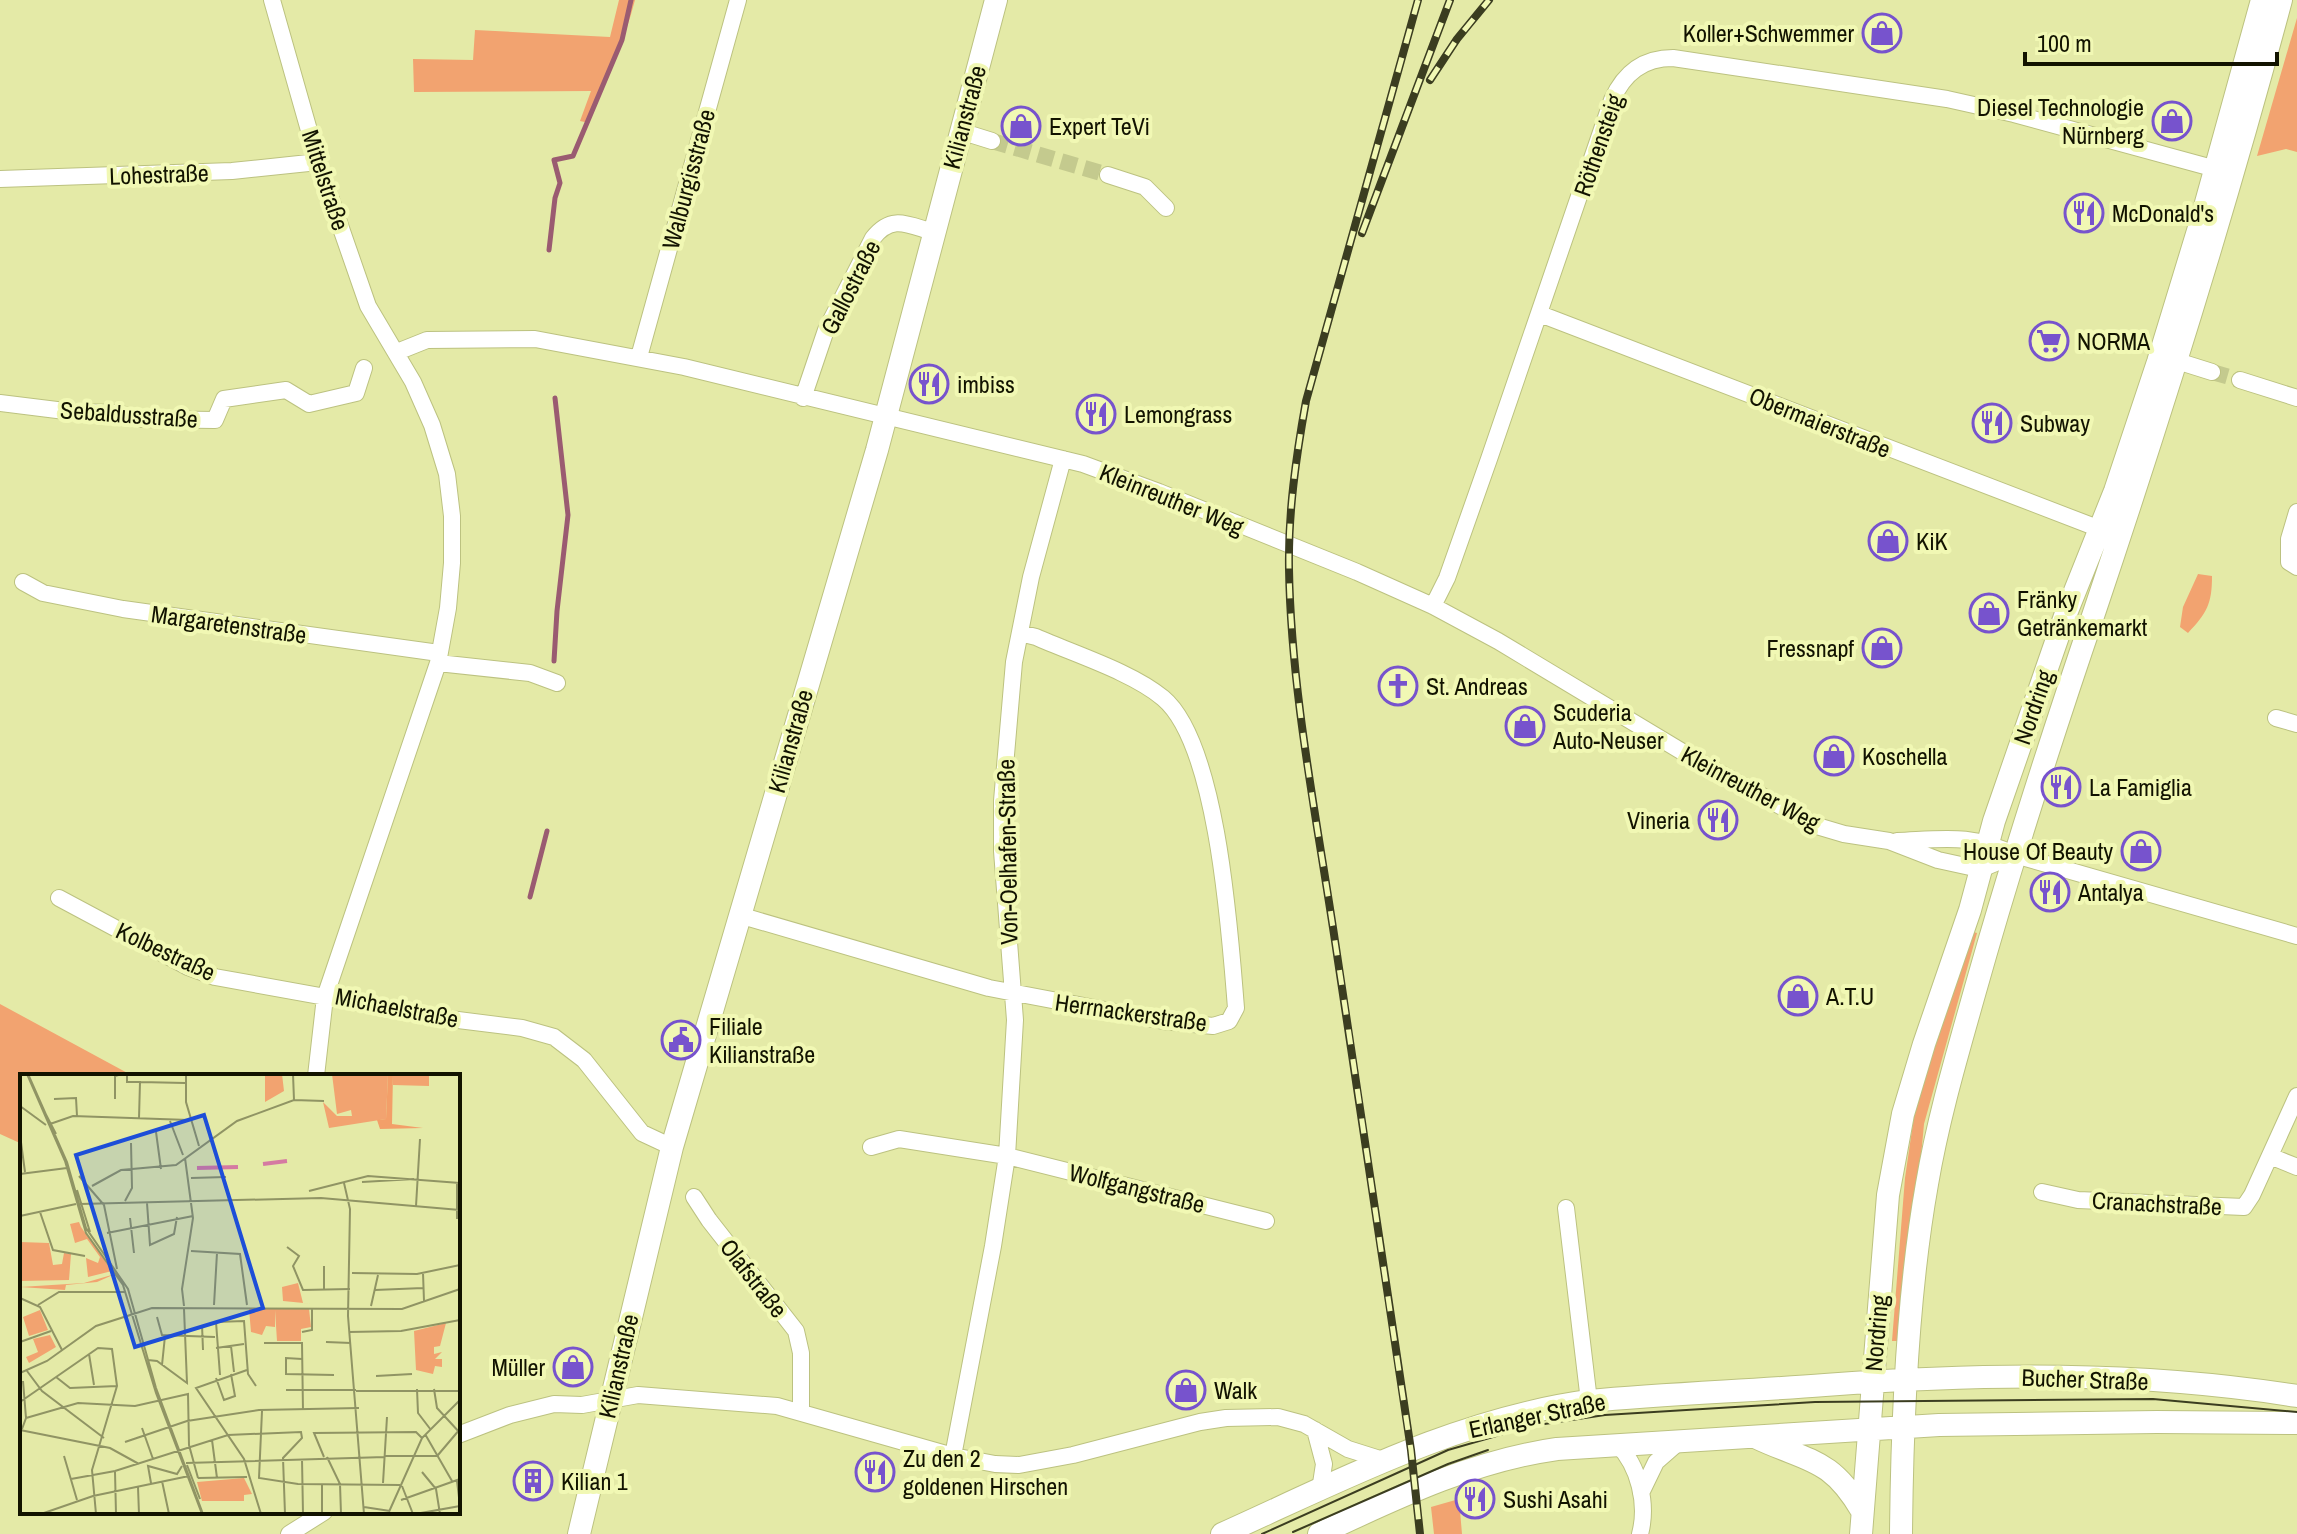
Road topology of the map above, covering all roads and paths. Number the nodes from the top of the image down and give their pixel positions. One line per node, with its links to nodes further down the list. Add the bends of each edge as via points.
1 (272, 0): 8 (street, Mittelstraße)
2 (738, 0): 16 (street, Walburgisstraße)
3 (996, 0): 6 (main road, Kilianstraße)
4 (2262, 0): 9 (main road, Nordring)
5 (2281, 0): 17 (main road, Nordring)
6 (960, 131): 7 (street); 13 (main road, Kilianstraße)
7 (992, 141)
8 (318, 162): 11 (street, Lohestraße, via 232,171); 15 (street, Mittelstraße, via 368,306)
9 (2216, 169): 14 (street, Röthensteig, via 1947,99 1663,58 1632,69 1620,82); 27 (main road, Nordring)
10 (1108, 175): 12 (street, via 1145,187)
11 (0, 179)
12 (1166, 208)
13 (933, 232): 21 (street, Gallostraße, via 892,223 873,238 826,330); 24 (main road, Kilianstraße)
14 (1540, 314): 27 (street, Obermaierstraße); 30 (street, Röthensteig)
15 (397, 352): 16 (street, Kleinreuther Weg, via 427,340 535,339); 32 (street, Michaelstraße, via 432,425 447,474 452,563)
16 (639, 357): 21 (street, Kleinreuther Weg)
17 (2177, 361): 19 (street); 38 (main road, Nordring)
18 (364, 368): 23 (street, Sebaldusstraße, via 356,393 309,404 286,390 224,399 215,420 140,419)
19 (2212, 372)
20 (2240, 380): 22 (street)
21 (803, 398): 24 (street, Kleinreuther Weg)
22 (2297, 398)
23 (0, 403)
24 (885, 416): 25 (street, Kleinreuther Weg); 41 (main road, Kilianstraße)
25 (1063, 459): 30 (street, Kleinreuther Weg, via 1159,492); 31 (street, Von-Oelhafen-Straße)
26 (2297, 512): 28 (street, via 2289,539)
27 (2100, 529): 37 (main road, Nordring)
28 (2293, 564)
29 (23, 582): 32 (street, Margaretenstraße, via 43,593 123,609)
30 (1433, 606): 36 (street, Kleinreuther Weg, via 1797,816 1844,834)
31 (1020, 633): 43 (street, Von-Oelhafen-Straße, via 1002,801); 43 (street, Herrnackerstraße, via 1144,685 1176,711 1187,729 1215,828 1236,1008 1229,1021 1213,1026)
32 (438, 658): 33 (street, via 530,673); 44 (street, Michaelstraße)
33 (557, 683)
34 (2276, 718): 35 (street)
35 (2297, 724)
36 (1889, 841): 37 (street, Kleinreuther Weg); 39 (street, Kleinreuther Weg)
37 (1987, 842): 38 (street, Kleinreuther Weg); 39 (main road, Nordring)
38 (2015, 855): 39 (street); 42 (street, Kleinreuther Weg); 56 (main road, Nordring, via 1932,1156)
39 (1981, 869): 57 (main road, Nordring, via 1899,1133 1888,1195)
40 (59, 898): 44 (street, Kolbestraße, via 188,967)
41 (739, 915): 43 (street, Herrnackerstraße); 47 (main road, Kilianstraße)
42 (2297, 936)
43 (1011, 993): 49 (street, Von-Oelhafen-Straße, via 1015,1020)
44 (325, 997): 45 (street); 47 (street, Michaelstraße, via 554,1037 584,1060 642,1133)
45 (316, 1074)
46 (2297, 1096): 50 (street, Cranachstraße)
47 (672, 1147): 59 (main road, Kilianstraße)
48 (871, 1147): 49 (street, via 899,1139)
49 (1007, 1156): 55 (street, Wolfgangstraße); 70 (street, Von-Oelhafen-Straße)
50 (2270, 1156): 51 (street); 52 (street, Cranachstraße, via 2244,1207 2078,1200)
51 (2297, 1167)
52 (2042, 1192)
53 (694, 1197): 61 (street, Olafstraße, via 796,1331)
54 (1566, 1208): 60 (street)
55 (1266, 1221)
56 (1908, 1379): 57 (main road, Bucher Straße); 58 (main road, Bucher Straße, via 2114,1379); 63 (main road, Nordring)
57 (1872, 1382): 60 (main road, Erlanger Straße); 64 (main road, Nordring)
58 (2297, 1396)
59 (609, 1401): 61 (street, via 638,1395); 66 (street, via 554,1404); 72 (main road, Kilianstraße)
60 (1589, 1401): 71 (main road, Erlanger Straße, via 1492,1420)
61 (801, 1412): 70 (street)
62 (2297, 1423): 63 (main road, Bucher Straße)
63 (1904, 1427): 64 (main road, Erlanger Straße); 84 (main road, Nordring)
64 (1868, 1429): 67 (main road, Erlanger Straße); 75 (main road, Nordring)
65 (1315, 1430): 70 (street, via 1285,1418 1226,1418 1019,1465); 71 (street, via 1348,1449); 73 (street, via 1324,1464)
66 (460, 1434)
67 (1750, 1435): 68 (main road, Erlanger Straße); 75 (main road, via 1829,1469)
68 (1682, 1440): 69 (main road, Erlanger Straße); 74 (street, via 1656,1462)
69 (1617, 1444): 74 (street, via 1633,1465); 81 (main road, Erlanger Straße, via 1538,1451 1474,1467)
70 (953, 1456)
71 (1386, 1461): 73 (main road, Erlanger Straße)
72 (592, 1484): 78 (main road, Kilianstraße); 79 (main road, Kilianstraße)
73 (1320, 1490): 80 (main road, Erlanger Straße)
74 (1641, 1493): 82 (street)
75 (1862, 1511): 83 (main road, Nordring)
76 (321, 1514): 77 (street)
77 (289, 1534)
78 (579, 1534)
79 (588, 1534)
80 (1222, 1534)
81 (1319, 1534)
82 (1640, 1534)
83 (1861, 1534)
84 (1901, 1534)

